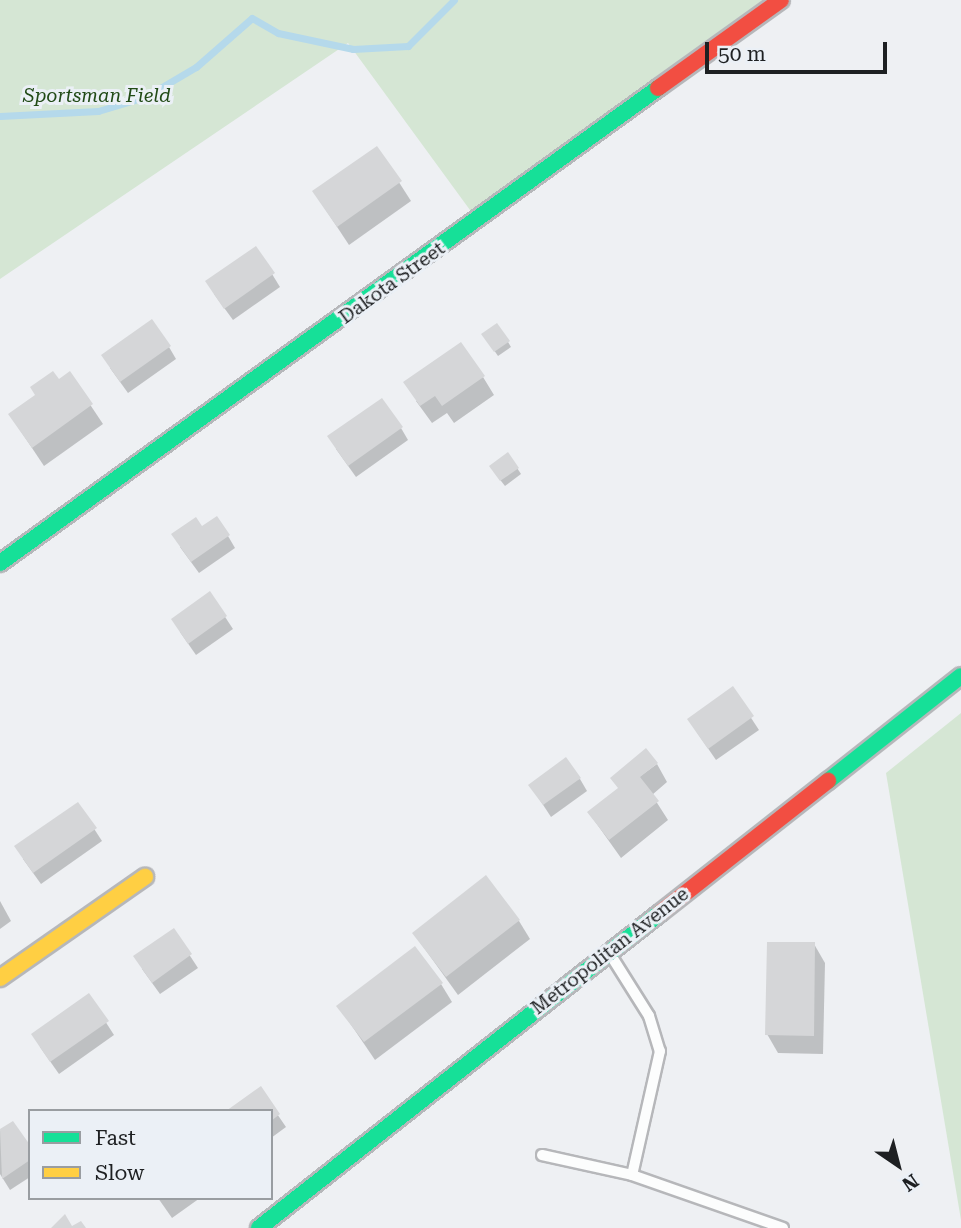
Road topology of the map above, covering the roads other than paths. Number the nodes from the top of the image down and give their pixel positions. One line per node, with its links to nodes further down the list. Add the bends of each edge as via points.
1 (781, 0): 2 (street, Dakota Street)
2 (0, 563)
3 (961, 676): 5 (street, Metropolitan Avenue)
4 (145, 877): 6 (street)
5 (609, 952): 8 (lane, via 649,1016 660,1051); 9 (street, Metropolitan Avenue)
6 (0, 978)
7 (542, 1154): 8 (lane)
8 (632, 1175): 10 (lane)
9 (259, 1228)
10 (783, 1228)

